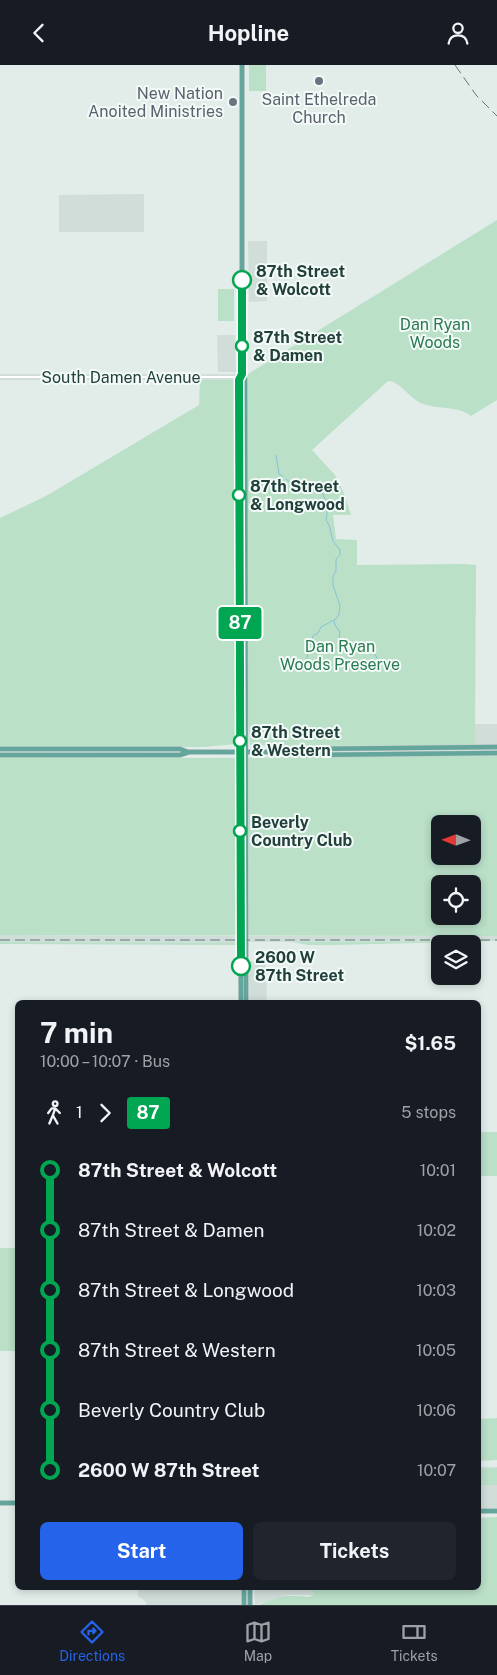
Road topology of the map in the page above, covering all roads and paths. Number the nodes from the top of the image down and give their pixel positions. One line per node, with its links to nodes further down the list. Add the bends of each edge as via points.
1 (242, 65): 2 (main road)
2 (242, 374): 3 (street, South Damen Avenue, via 235,377); 7 (main road, via 239,380); 8 (main road, via 245,379)
3 (0, 377)
4 (497, 747): 9 (main road)
5 (0, 749): 6 (main road, via 180,749)
6 (189, 752): 7 (main road); 11 (main road, via 180,755)
7 (240, 752): 8 (main road); 12 (main road)
8 (246, 752): 9 (main road); 12 (main road)
9 (279, 752): 10 (main road, via 305,755)
10 (497, 753)
11 (0, 755)
12 (244, 995): 13 (main road); 14 (main road)
13 (242, 1000)
14 (245, 1000)
15 (0, 1503): 16 (main road)
16 (15, 1503)
17 (481, 1511): 18 (main road)
18 (497, 1511)
19 (244, 1590): 21 (main road)
20 (250, 1590): 22 (main road)
21 (244, 1605)
22 (250, 1605)

